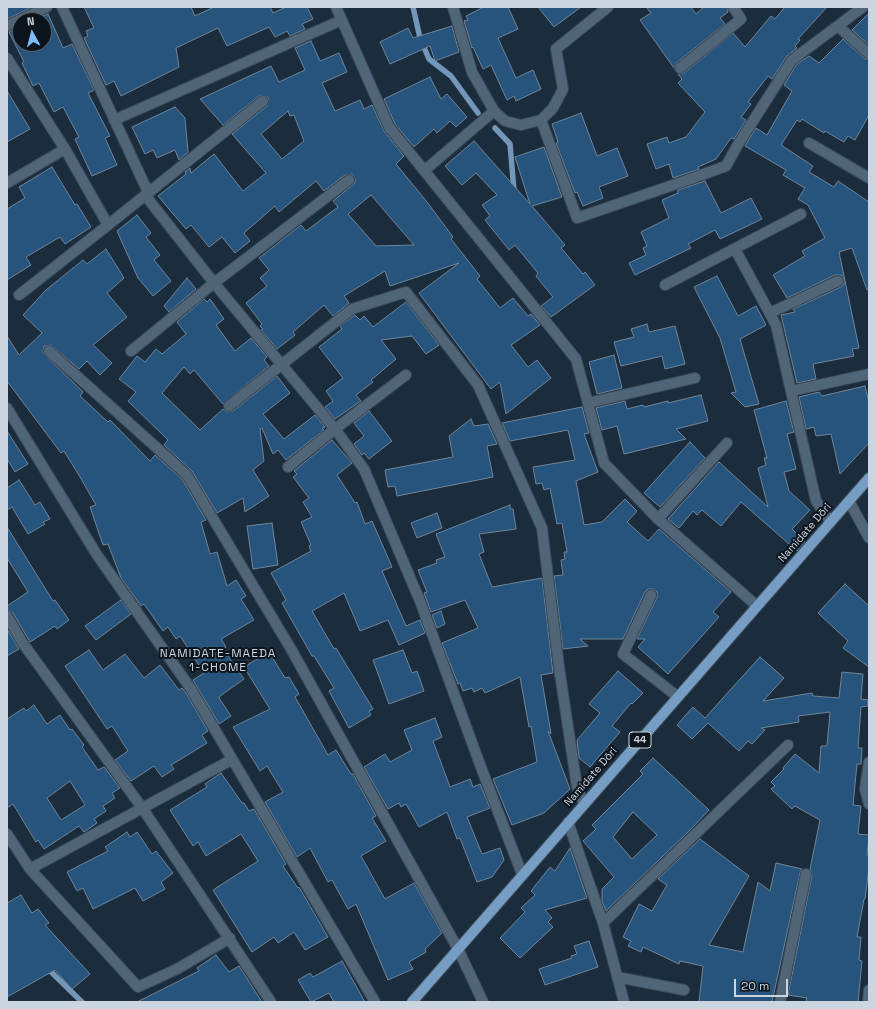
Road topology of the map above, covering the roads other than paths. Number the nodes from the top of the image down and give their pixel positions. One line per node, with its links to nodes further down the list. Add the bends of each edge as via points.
1 (47, 7): 9 (street)
2 (62, 7): 16 (street)
3 (336, 7): 8 (street)
4 (453, 7): 15 (street, via 472,72)
5 (608, 7): 17 (street, via 556,49 563,89 553,108)
6 (733, 7): 13 (street, via 741,19)
7 (864, 7): 10 (street)
8 (342, 20): 16 (street); 20 (street, via 389,127)
9 (7, 26)
10 (839, 27): 11 (street); 17 (street, via 792,60 736,146 726,166 577,218)
11 (869, 54)
12 (7, 58): 19 (street)
13 (680, 68)
14 (263, 101): 24 (street)
15 (494, 111): 17 (street, via 505,122 521,125); 20 (street)
16 (114, 120): 24 (street)
17 (541, 120)
18 (809, 143): 21 (street)
19 (65, 149): 23 (street); 26 (street)
20 (425, 170): 40 (street, via 576,359)
21 (869, 178)
22 (349, 180): 29 (street)
23 (7, 183)
24 (147, 194): 26 (street); 29 (street)
25 (801, 214): 27 (street)
26 (108, 225): 31 (street)
27 (735, 249): 30 (street); 32 (street)
28 (838, 281): 32 (street)
29 (214, 283): 34 (street); 35 (street)
30 (665, 285)
31 (19, 295)
32 (770, 313): 39 (street, via 776,325)
33 (50, 351): 68 (street, via 187,474 291,649)
34 (131, 351)
35 (281, 364): 41 (street); 43 (street); 58 (street, via 352,309 406,292 478,384 542,528 577,787)
36 (869, 374): 39 (street)
37 (406, 376): 43 (street)
38 (695, 378): 40 (street)
39 (791, 391): 49 (street, via 816,501)
40 (588, 403): 48 (street, via 604,463)
41 (229, 406)
42 (7, 408): 56 (street, via 97,555 191,690)
43 (335, 429): 45 (street); 64 (street, via 364,469 416,594)
44 (727, 443): 48 (street)
45 (288, 467)
46 (869, 478): 47 (main road, Namidate Dōri / 44)
47 (849, 501): 49 (main road, Namidate Dōri / 44); 50 (street)
48 (658, 520): 52 (street)
49 (831, 522): 52 (main road, Namidate Dōri / 44)
50 (869, 538)
51 (651, 595): 54 (street, via 623,654)
52 (757, 606): 54 (main road, Namidate Dōri / 44)
53 (7, 616): 60 (street, via 22,642)
54 (678, 697): 58 (main road, Namidate Dōri / 44)
55 (788, 745): 66 (street)
56 (231, 760): 60 (street); 73 (street)
57 (869, 762): 59 (street, via 865,789)
58 (584, 804): 61 (main road, Namidate Dōri / 44)
59 (869, 804)
60 (143, 809): 63 (street); 67 (street)
61 (568, 822): 64 (main road, Namidate Dōri / 44); 66 (street)
62 (7, 834): 63 (street)
63 (30, 870): 67 (street, via 138,988)
64 (522, 874): 68 (main road, Namidate Dōri / 44)
65 (806, 874): 77 (street)
66 (603, 923): 69 (street)
67 (230, 938): 72 (street)
68 (458, 949): 74 (main road, Namidate Dōri / 44); 75 (street)
69 (617, 977): 70 (street); 76 (street)
70 (684, 990)
71 (869, 990): 78 (street)
72 (271, 1002)
73 (375, 1002)
74 (412, 1002)
75 (483, 1002)
76 (624, 1002)
77 (780, 1002)
78 (868, 1002)

